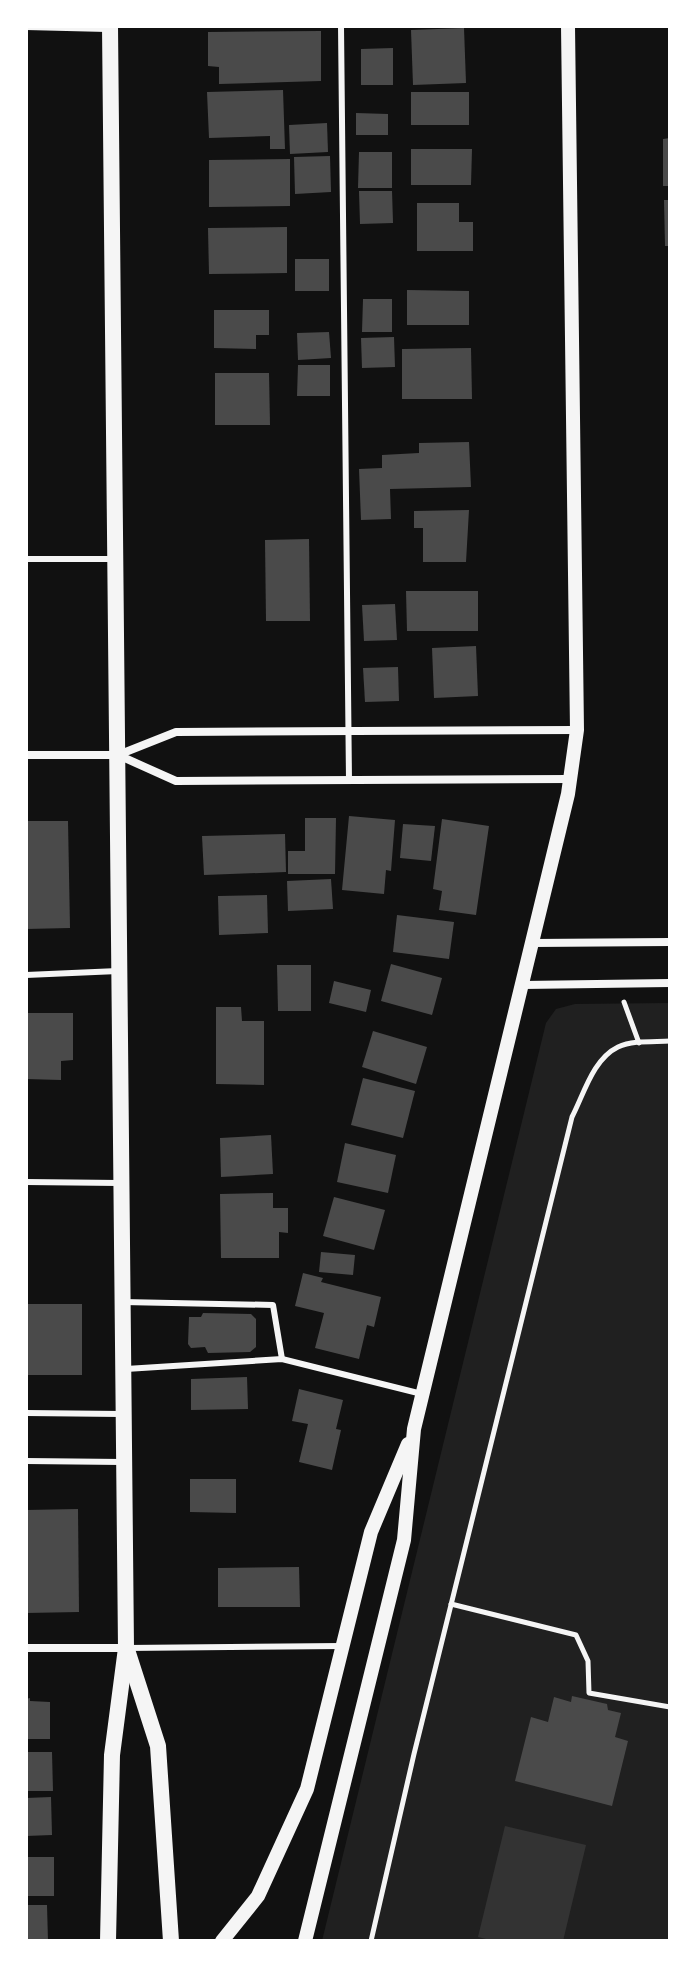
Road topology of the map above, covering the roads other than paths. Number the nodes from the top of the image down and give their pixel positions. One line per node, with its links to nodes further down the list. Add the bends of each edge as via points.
1 (341, 26): 8 (lane)
2 (568, 26): 7 (street)
3 (26, 27): 4 (lane)
4 (110, 27): 6 (main road)
5 (26, 559): 6 (lane)
6 (116, 559): 10 (main road)
7 (577, 730): 8 (street); 11 (street)
8 (348, 731): 10 (street, via 176,732); 12 (lane)
9 (26, 755): 10 (street)
10 (118, 755): 12 (street, via 176,781); 15 (main road)
11 (570, 779): 12 (street); 14 (street)
12 (349, 781)
13 (670, 942): 14 (street)
14 (533, 943): 18 (street)
15 (120, 971): 16 (lane); 20 (main road)
16 (26, 975)
17 (670, 983): 18 (street)
18 (523, 985): 24 (street)
19 (26, 1182): 20 (lane)
20 (122, 1183): 21 (main road)
21 (123, 1302): 22 (lane, via 273,1305); 23 (main road)
22 (282, 1359): 23 (lane); 24 (lane)
23 (124, 1369): 26 (main road)
24 (422, 1394): 27 (street)
25 (26, 1413): 26 (lane)
26 (124, 1414): 29 (main road)
27 (414, 1429): 30 (street, via 371,1532); 36 (street, via 404,1540)
28 (26, 1461): 29 (lane)
29 (125, 1462): 32 (main road)
30 (342, 1646): 32 (lane); 35 (street, via 307,1789 258,1896)
31 (26, 1648): 32 (street)
32 (126, 1648): 33 (main road, via 112,1755); 34 (main road, via 158,1746)
33 (108, 1941)
34 (171, 1941)
35 (222, 1941)
36 (305, 1941)

